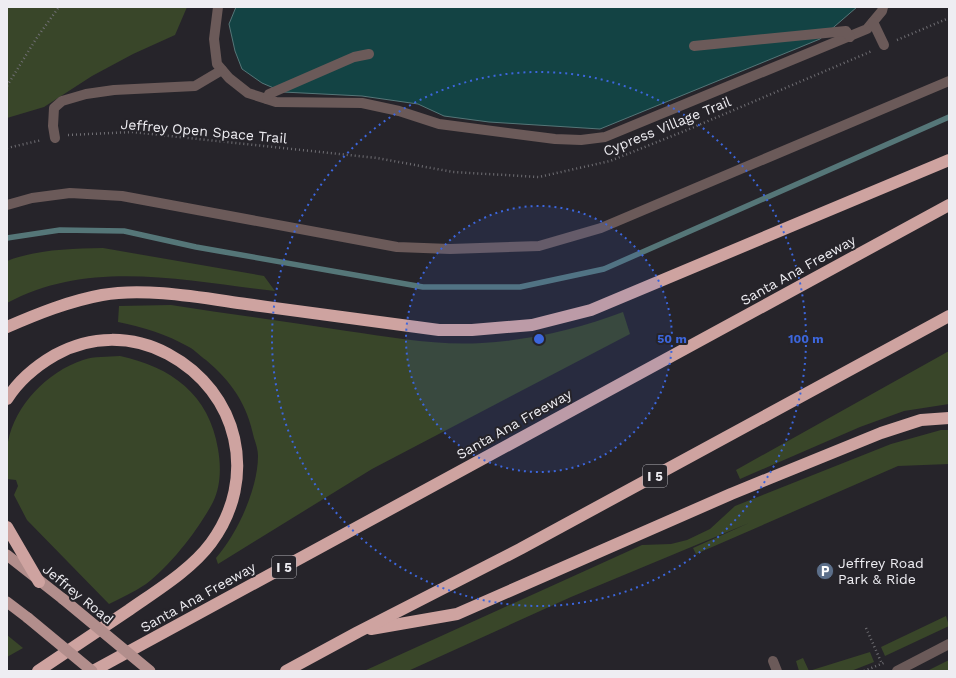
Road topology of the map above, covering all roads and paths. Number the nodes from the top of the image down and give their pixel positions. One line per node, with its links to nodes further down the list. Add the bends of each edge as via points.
1 (59, 7): 12 (path)
2 (218, 7): 10 (lane, via 214,39 217,64)
3 (883, 7): 5 (lane)
4 (949, 18): 7 (path, Cypress Village Trail)
5 (873, 22): 6 (lane, via 867,29); 7 (lane)
6 (850, 36): 8 (lane, via 846,31); 13 (lane, via 606,137 581,140 439,124 399,110 362,103 276,102)
7 (884, 45): 16 (path, Cypress Village Trail, via 610,161 539,177 453,172)
8 (694, 46)
9 (369, 54): 13 (lane, via 354,57 276,91)
10 (222, 70): 13 (lane, via 248,93); 14 (lane, via 195,86 114,90 62,101 54,108)
11 (949, 81): 18 (lane, via 601,228 539,246 450,249 397,247 122,196 70,193 32,198)
12 (7, 86)
13 (267, 99)
14 (55, 138): 15 (path, Jeffrey Open Space Trail); 16 (path, Jeffrey Open Space Trail, via 72,134 132,132)
15 (7, 148)
16 (377, 158)
17 (949, 160): 21 (highway, via 591,310 532,325 438,330 179,294 128,293 102,295 77,301 36,314)
18 (7, 205)
19 (949, 205): 34 (highway, Santa Ana Freeway / I 5)
20 (949, 316): 29 (highway, I 5, via 520,549)
21 (7, 327)
22 (7, 398): 33 (highway, via 28,373 65,350 95,341 132,341 180,360 203,378 231,424 238,454 236,486 230,509 210,544 164,586)
23 (949, 418): 29 (highway, via 921,420 881,433 731,494 457,614)
24 (7, 526): 26 (highway)
25 (7, 555): 26 (main road, Jeffrey Road)
26 (40, 582): 35 (main road, Jeffrey Road, bridge)
27 (7, 602): 34 (main road, bridge)
28 (866, 628): 32 (path)
29 (358, 632): 36 (highway, I 5)
30 (949, 644): 38 (lane)
31 (773, 661): 37 (lane)
32 (882, 664)
33 (38, 671)
34 (92, 671)
35 (150, 671)
36 (286, 671)
37 (776, 671)
38 (897, 671)

